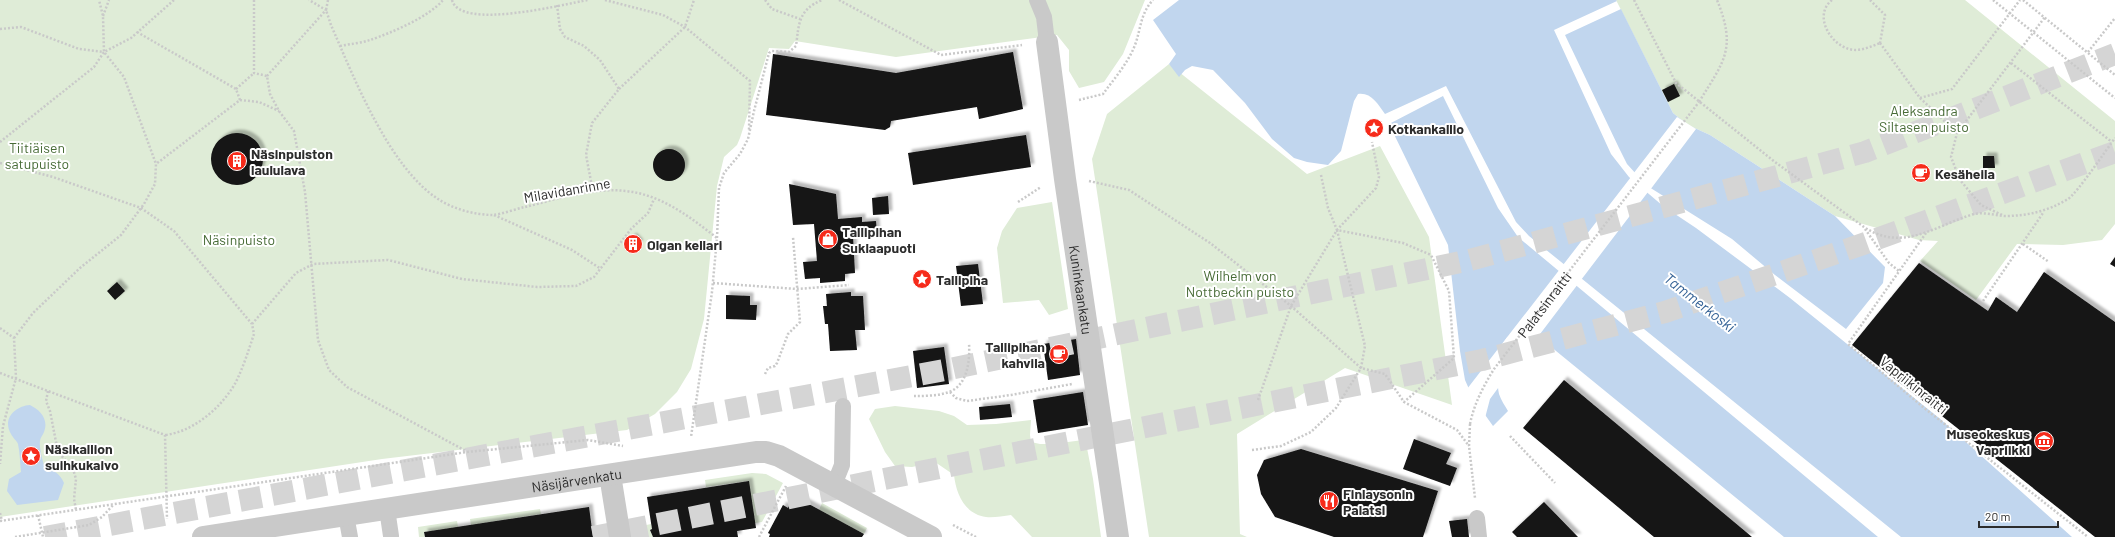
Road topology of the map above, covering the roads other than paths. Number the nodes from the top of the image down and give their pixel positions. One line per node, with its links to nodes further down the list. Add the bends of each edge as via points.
1 (1037, 0): 2 (lane, via 1044,17)
2 (1047, 42): 15 (street, Kuninkaankatu)
3 (843, 406): 5 (lane, via 842,466)
4 (610, 475): 5 (street, Näsijärvenkatu, via 766,452 780,456); 6 (street, Näsijärvenkatu); 13 (street)
5 (834, 485): 14 (street, Näsijärvenkatu)
6 (387, 509): 7 (street, Näsijärvenkatu); 10 (lane)
7 (346, 515): 9 (street, Näsijärvenkatu); 12 (lane)
8 (1477, 518): 16 (lane)
9 (245, 534): 11 (street, Näsijärvenkatu)
10 (391, 536)
11 (204, 537)
12 (350, 537)
13 (620, 537)
14 (931, 537)
15 (1118, 537)
16 (1479, 537)

